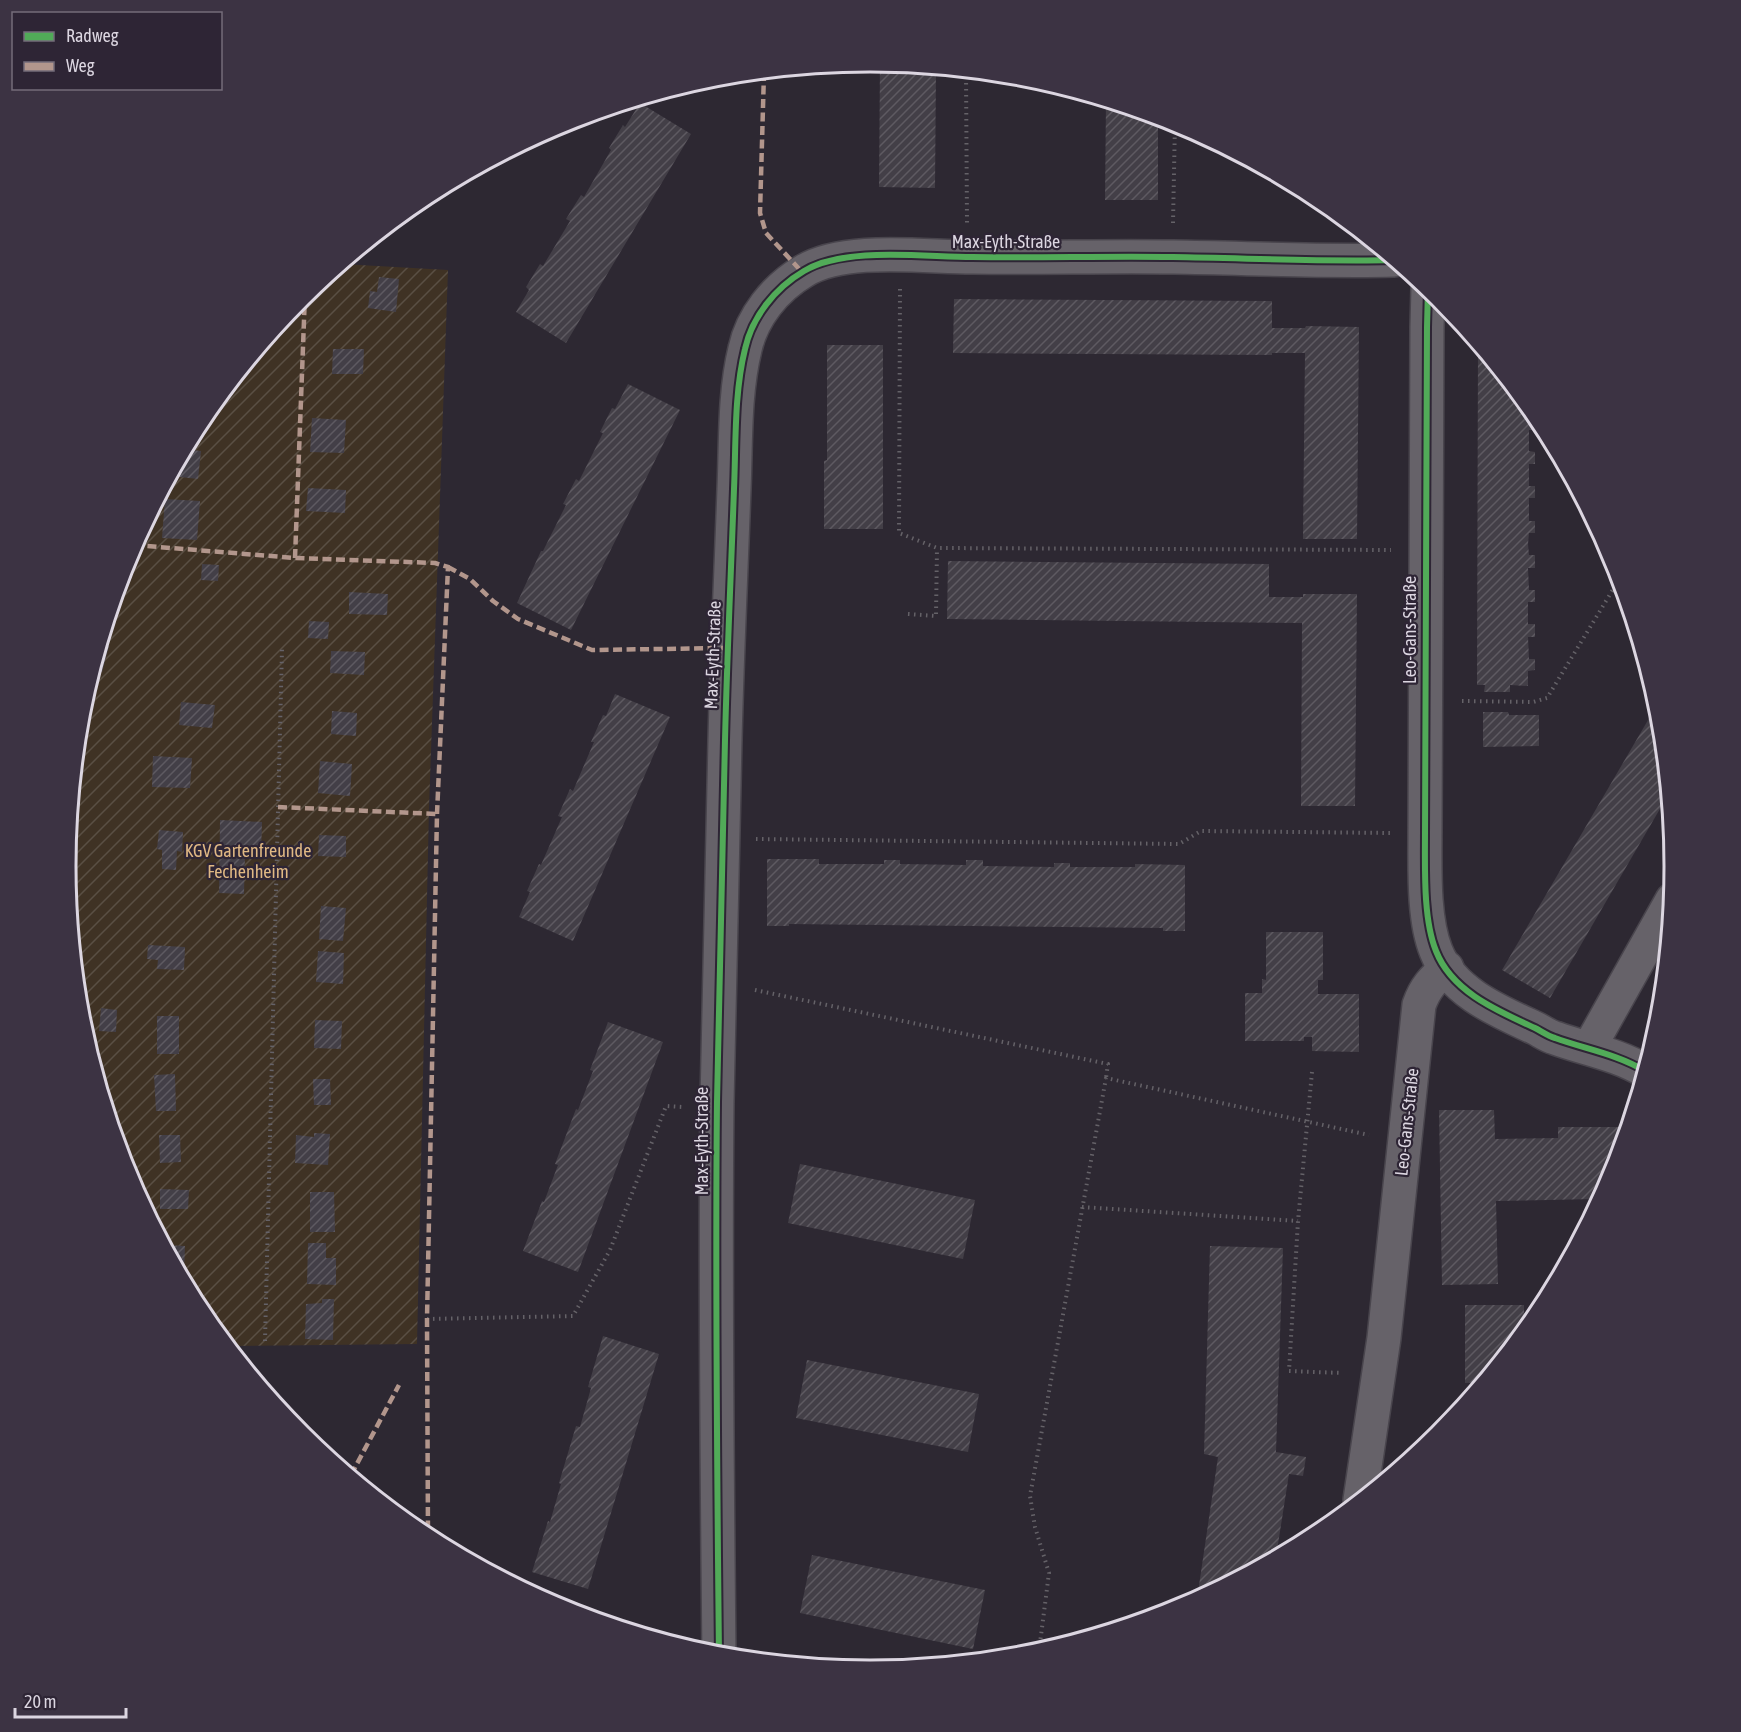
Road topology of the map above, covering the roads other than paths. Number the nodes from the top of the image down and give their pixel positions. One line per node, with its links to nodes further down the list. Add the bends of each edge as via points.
1 (1383, 260): 8 (street, Max-Eyth-Straße, via 900,255 846,258 816,264 801,272 768,302 752,326 744,351 738,407 722,838 717,1107)
2 (1428, 301): 4 (street, Leo-Gans-Straße, via 1425,883 1431,936)
3 (1663, 916): 5 (street)
4 (1447, 968): 5 (street, via 1462,987 1490,1006 1554,1038); 7 (street, Leo-Gans-Straße, via 1432,981 1419,1005 1384,1338)
5 (1589, 1048): 6 (street)
6 (1638, 1067)
7 (1362, 1490)
8 (719, 1645)

